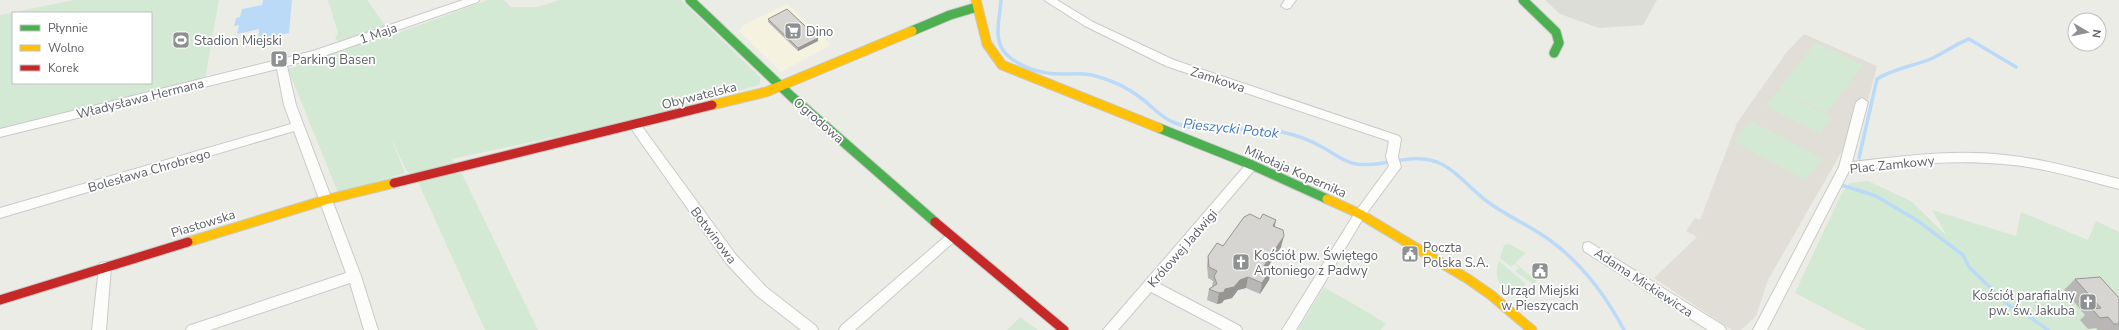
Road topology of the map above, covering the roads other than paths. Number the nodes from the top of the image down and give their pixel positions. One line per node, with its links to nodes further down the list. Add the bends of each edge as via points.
1 (474, 0): 7 (street, 1 Maja)
2 (690, 0): 8 (street, Ogrodowa)
3 (1049, 0): 19 (street, Zamkowa, via 1089,24 1170,63 1395,139 1393,162)
4 (1523, 0): 6 (street, via 1556,32 1558,43)
5 (976, 3): 8 (street, Obywatelska); 13 (street, Mikołaja Kopernika, via 989,49 1002,66)
6 (1554, 53)
7 (281, 64): 11 (street, via 290,105); 12 (street, Władysława Hermana)
8 (780, 86): 10 (street, Obywatelska, via 766,92); 20 (street, Ogrodowa)
9 (1862, 102): 14 (street)
10 (634, 124): 15 (street, Obywatelska); 29 (street, Botwinowa, via 731,259 761,291)
11 (298, 126): 17 (street); 18 (street, Bolesława Chrobrego)
12 (0, 133)
13 (1252, 165): 19 (street, Mikołaja Kopernika); 24 (street, Królowej Jadwigi)
14 (1845, 167): 16 (street, Plac Zamkowy, via 1922,160 1988,158 2055,168); 37 (street, Plac Zamkowy)
15 (416, 177): 17 (street, Piastowska)
16 (2119, 184)
17 (325, 200): 22 (street, Piastowska); 23 (street)
18 (0, 213)
19 (1360, 214): 34 (street); 35 (street, Mikołaja Kopernika, via 1479,286)
20 (952, 237): 30 (street); 31 (street, Ogrodowa)
21 (1589, 247): 36 (street, Adama Mickiewicza)
22 (105, 267): 25 (street, Piastowska); 26 (street)
23 (354, 276): 27 (street); 28 (street)
24 (1150, 285): 32 (street, Królowej Jadwigi); 33 (street)
25 (0, 300)
26 (99, 330)
27 (193, 330)
28 (371, 330)
29 (811, 330)
30 (846, 330)
31 (1064, 330)
32 (1110, 330)
33 (1235, 330)
34 (1289, 330)
35 (1532, 330)
36 (1719, 330)
37 (1760, 330)

